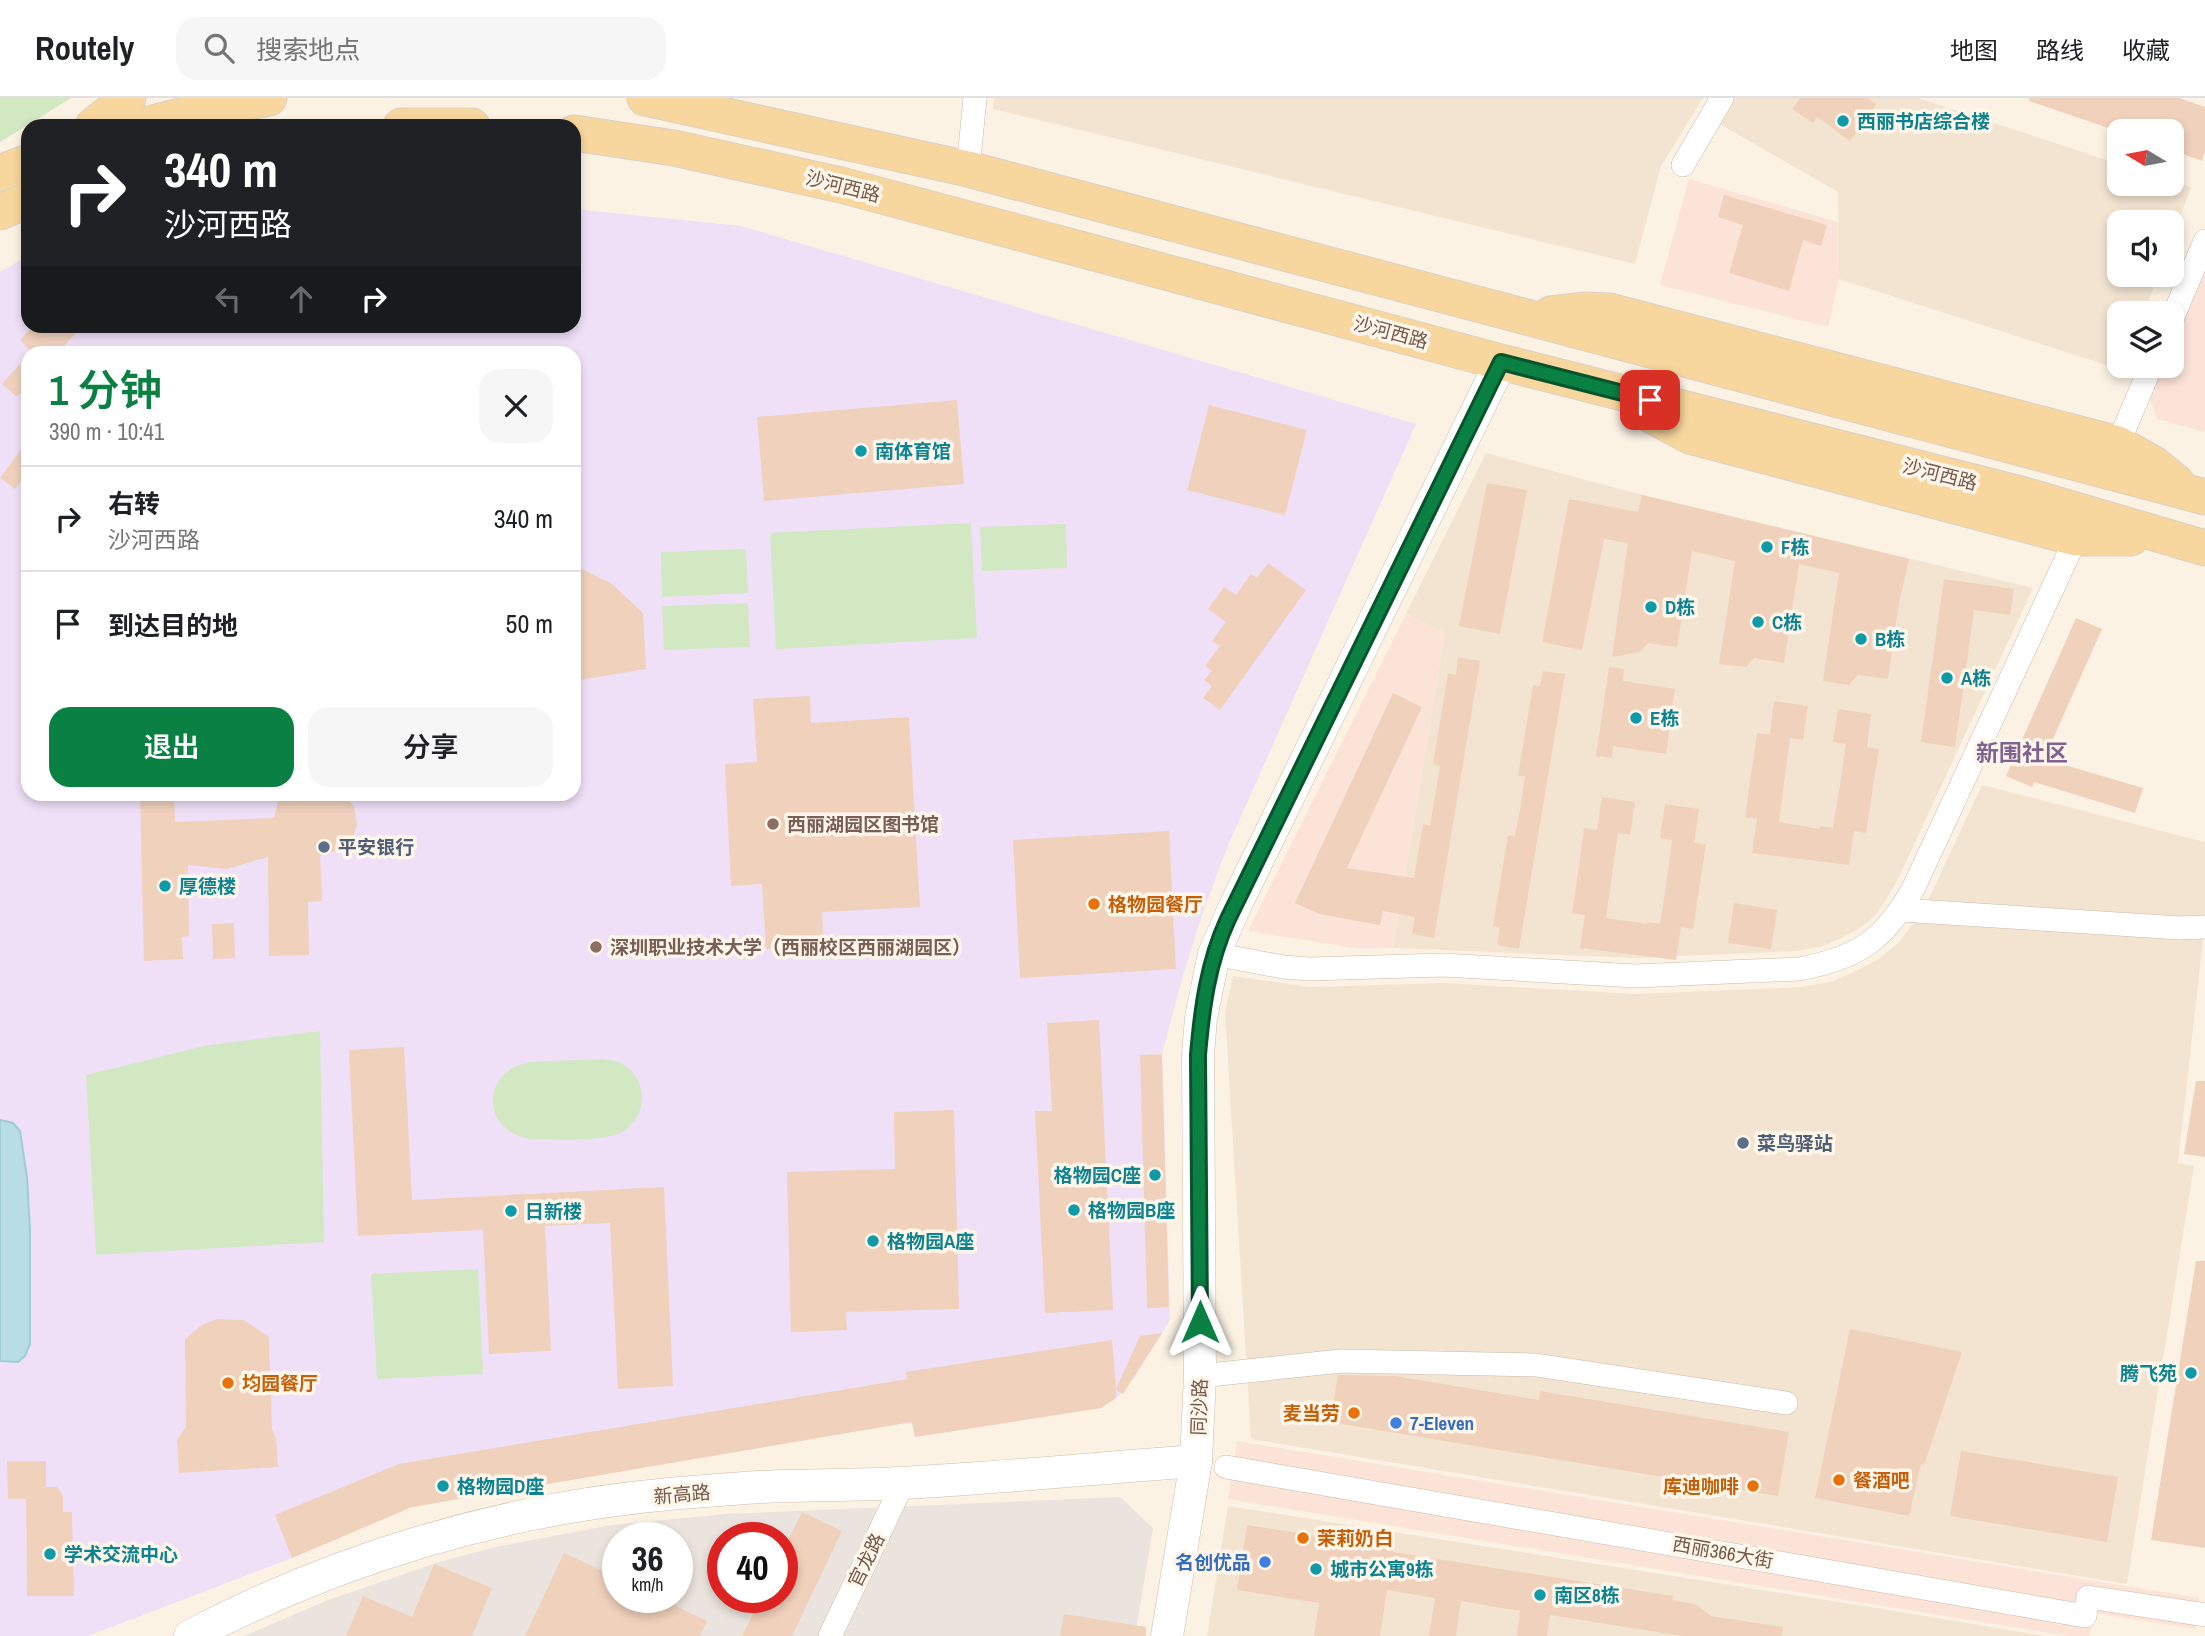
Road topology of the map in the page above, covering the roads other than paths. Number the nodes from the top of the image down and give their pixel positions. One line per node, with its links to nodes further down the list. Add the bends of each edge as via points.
1 (128, 98): 7 (main road)
2 (269, 98): 6 (main road)
3 (645, 98): 12 (main road)
4 (975, 98): 12 (street)
5 (1722, 98): 11 (street)
6 (201, 112): 8 (main road)
7 (102, 119)
8 (171, 119)
9 (581, 134): 19 (main road, 沙河西路, via 674,148 841,185)
10 (21, 165): 13 (main road)
11 (1683, 165)
12 (968, 169): 18 (main road)
13 (0, 173)
14 (21, 203): 15 (main road)
15 (0, 212)
16 (2205, 241): 17 (street)
17 (2180, 301)
18 (1525, 317): 22 (main road, via 1609,311); 23 (main road)
19 (1501, 362): 21 (main road, 沙河西路); 28 (street, 同沙路)
20 (2146, 378): 22 (street)
21 (1597, 386): 24 (main road, via 1689,436); 25 (main road, 沙河西路, via 2024,495)
22 (2118, 444): 23 (main road)
23 (2197, 495)
24 (2076, 538): 25 (main road, via 2151,538); 26 (street)
25 (2193, 545)
26 (1901, 910): 27 (street); 28 (street, via 1870,943 1825,964 1799,969 1635,975 1444,965 1310,969)
27 (2205, 927)
28 (1214, 954): 29 (street, 同沙路, via 1198,1055)
29 (1200, 1376): 30 (street, via 1340,1361 1494,1363 1536,1365); 31 (street, 同沙路)
30 (1786, 1403)
31 (1211, 1464): 32 (street, 新高路); 33 (street, 西丽366大街, via 2085,1616 2088,1597); 36 (street, 同沙路)
32 (903, 1483): 34 (street, 新高路, via 667,1494 525,1516 375,1557 264,1600); 35 (street, 官龙路)
33 (2205, 1615)
34 (191, 1636)
35 (830, 1636)
36 (1167, 1636)

